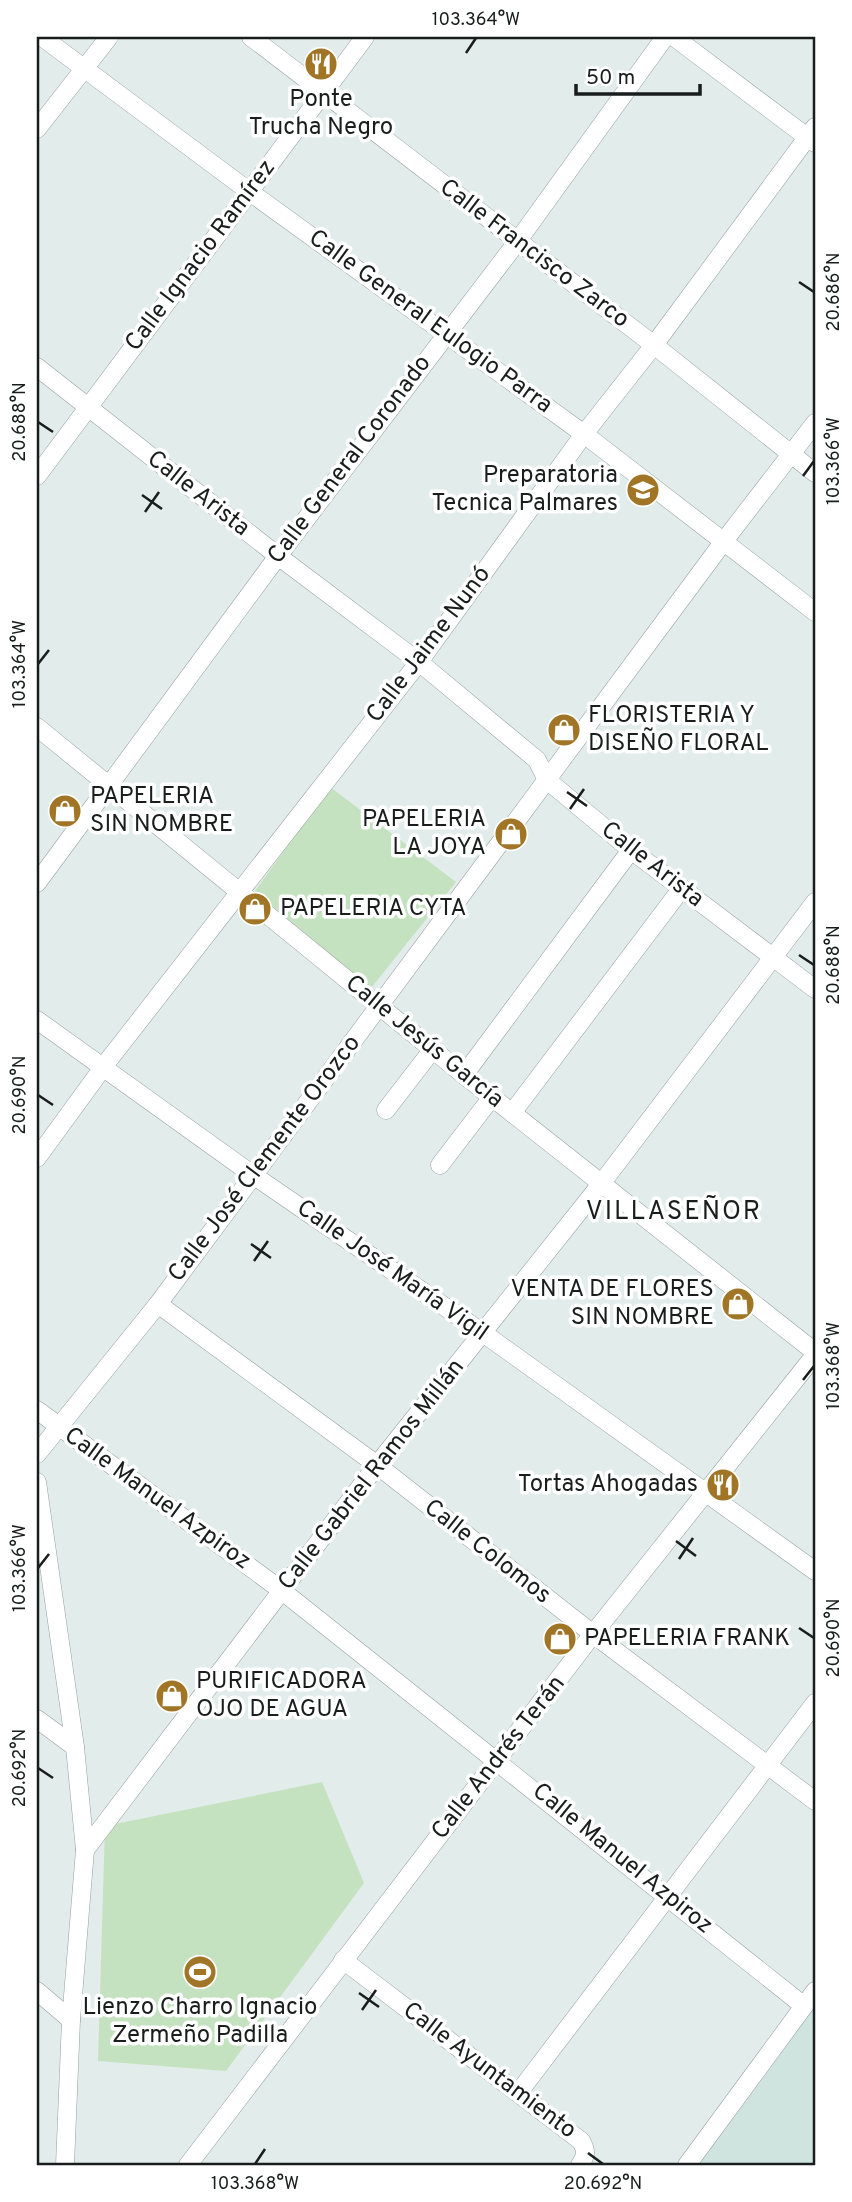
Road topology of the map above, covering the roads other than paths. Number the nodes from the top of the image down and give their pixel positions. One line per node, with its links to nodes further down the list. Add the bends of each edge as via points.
1 (42, 37): 7 (street, Calle General Eulogio Parra)
2 (109, 37): 7 (street)
3 (251, 37): 8 (street, Calle Francisco Zarco)
4 (365, 37): 8 (street, Calle Ignacio Ramírez)
5 (665, 37): 12 (street, Calle General Coronado)
6 (674, 37): 10 (street)
7 (84, 68): 9 (street); 11 (street, Calle General Eulogio Parra)
8 (323, 92): 11 (street, Calle Ignacio Ramírez); 12 (street, Calle Francisco Zarco)
9 (37, 129)
10 (813, 136): 14 (street, Calle Jaime Nunó)
11 (250, 192): 13 (street, Calle General Eulogio Parra); 16 (street, Calle Ignacio Ramírez)
12 (517, 242): 13 (street, Calle General Coronado); 14 (street, Calle Francisco Zarco)
13 (446, 333): 18 (street, Calle General Eulogio Parra); 23 (street, Calle General Coronado)
14 (653, 345): 18 (street, Calle Jaime Nunó); 19 (street, Calle Francisco Zarco)
15 (37, 368): 16 (street, Calle Arista)
16 (89, 407): 21 (street, Calle Ignacio Ramírez); 23 (street, Calle Arista)
17 (815, 423): 19 (street, Calle José Clemente Orozco)
18 (584, 434): 22 (street, Calle General Eulogio Parra); 25 (street, Calle Jaime Nunó)
19 (791, 454): 20 (street, Calle Francisco Zarco); 22 (street, Calle José Clemente Orozco)
20 (815, 473)
21 (37, 475)
22 (724, 541): 24 (street, Calle General Eulogio Parra); 27 (street, Calle José Clemente Orozco)
23 (278, 556): 25 (street, Calle Arista); 28 (street, Calle General Coronado)
24 (815, 612)
25 (419, 662): 27 (street, Calle Arista, via 537,760); 32 (street, Calle Jaime Nunó)
26 (37, 727): 28 (street, Calle Jesús García)
27 (547, 780): 29 (street, Calle Arista); 36 (street, Calle José Clemente Orozco)
28 (109, 786): 30 (street, Calle General Coronado); 32 (street, Calle Jesús García)
29 (631, 850): 31 (street, Calle Arista); 40 (street)
30 (37, 883)
31 (682, 888): 34 (street, Calle Arista); 43 (street)
32 (241, 891): 36 (street, Calle Jesús García); 39 (street, Calle Jaime Nunó)
33 (815, 902): 34 (street, Calle Gabriel Ramos Millán)
34 (773, 957): 35 (street, Calle Arista); 47 (street, Calle Gabriel Ramos Millán)
35 (815, 989)
36 (379, 1007): 38 (street, Calle Jesús García); 46 (street, Calle José Clemente Orozco)
37 (37, 1020): 39 (street, Calle José María Vigil)
38 (433, 1049): 40 (street, Calle Jesús García); 42 (street)
39 (103, 1067): 44 (street, Calle Jaime Nunó); 46 (street, Calle José María Vigil)
40 (464, 1075): 41 (street, Calle Jesús García)
41 (492, 1097): 43 (street, Calle Jesús García); 45 (street)
42 (386, 1110)
43 (512, 1113): 47 (street, Calle Jesús García)
44 (37, 1158)
45 (440, 1165)
46 (253, 1175): 48 (street, Calle José Clemente Orozco); 49 (street, Calle José María Vigil)
47 (601, 1184): 49 (street, Calle Gabriel Ramos Millán); 50 (street, Calle Jesús García)
48 (158, 1304): 52 (street, Calle José Clemente Orozco); 54 (street, Calle Colomos)
49 (483, 1334): 54 (street, Calle Gabriel Ramos Millán); 56 (street, Calle José María Vigil)
50 (815, 1354): 56 (street, Calle Andrés Terán)
51 (37, 1410): 52 (street, Calle Manuel Azpiroz)
52 (58, 1426): 53 (street, Calle José Clemente Orozco); 58 (street, Calle Manuel Azpiroz)
53 (37, 1454)
54 (377, 1465): 58 (street, Calle Gabriel Ramos Millán); 59 (street, Calle Colomos)
55 (37, 1482): 62 (street)
56 (706, 1492): 57 (street, Calle José María Vigil); 59 (street, Calle Andrés Terán)
57 (815, 1571)
58 (281, 1590): 63 (street, Calle Manuel Azpiroz); 66 (street, Calle Gabriel Ramos Millán)
59 (593, 1634): 63 (street, Calle Andrés Terán); 64 (street, Calle Colomos)
60 (815, 1703): 64 (street)
61 (37, 1719): 62 (street)
62 (75, 1747): 66 (street)
63 (498, 1760): 67 (street, Calle Manuel Azpiroz); 68 (street, Calle Andrés Terán)
64 (769, 1765): 65 (street, Calle Colomos); 67 (street)
65 (815, 1801)
66 (85, 1850): 71 (street)
67 (669, 1896): 69 (street, Calle Manuel Azpiroz); 72 (street)
68 (343, 1960): 72 (street, Calle Ayuntamiento); 74 (street, Calle Andrés Terán)
69 (810, 1998): 76 (street)
70 (40, 2001): 71 (street)
71 (71, 2020): 73 (street)
72 (519, 2092): 75 (street, Calle Ayuntamiento, via 582,2141 586,2149)
73 (65, 2165)
74 (188, 2165)
75 (580, 2165)
76 (687, 2165)

